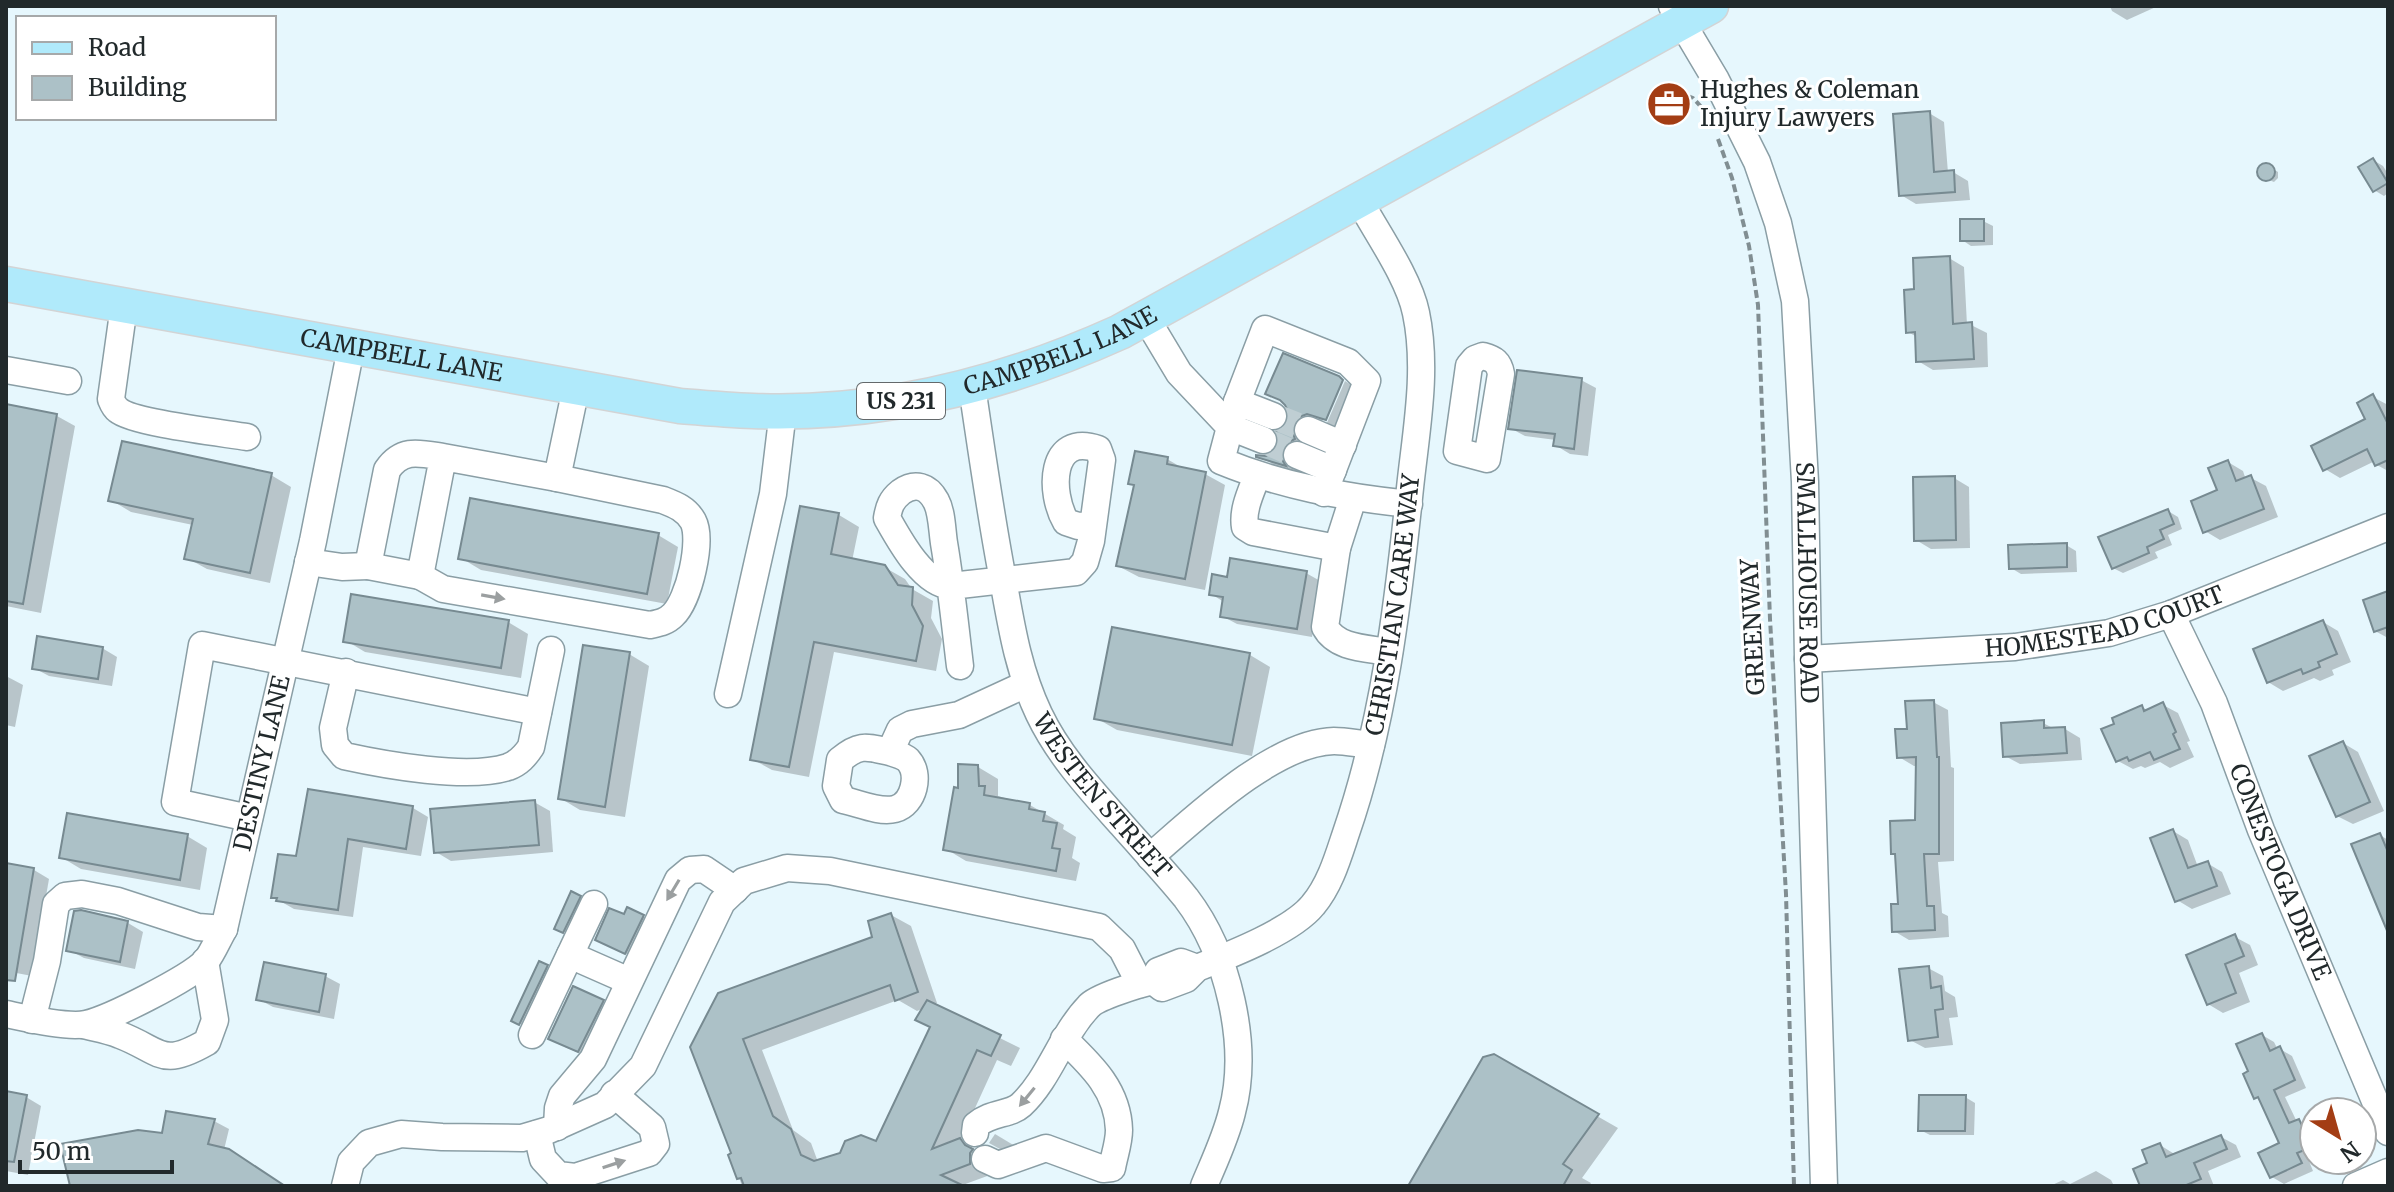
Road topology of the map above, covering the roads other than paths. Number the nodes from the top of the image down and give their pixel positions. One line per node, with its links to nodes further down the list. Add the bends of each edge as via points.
1 (1711, 6): 2 (main road, CAMPBELL LANE / US 231)
2 (1677, 14): 3 (main road, CAMPBELL LANE / US 231); 35 (street, SMALLHOUSE ROAD, via 1757,162 1778,223 1795,301)
3 (1359, 200): 6 (main road, CAMPBELL LANE / US 231); 24 (street, CHRISTIAN CARE WAY, via 1416,310 1421,381)
4 (6, 284): 5 (main road, CAMPBELL LANE / US 231)
5 (124, 306): 7 (main road, CAMPBELL LANE / US 231); 16 (street, via 111,399 115,409 150,421)
6 (1146, 318): 10 (main road, CAMPBELL LANE / US 231, via 1075,352); 13 (street, via 1179,373)
7 (351, 348): 11 (main road, CAMPBELL LANE / US 231); 28 (street, DESTINY LANE)
8 (6, 370): 9 (street)
9 (68, 381)
10 (972, 387): 12 (main road, CAMPBELL LANE / US 231, via 873,405); 31 (street, WESTEN STREET)
11 (576, 388): 12 (main road, CAMPBELL LANE / US 231, via 680,406); 21 (street)
12 (783, 411): 40 (street, via 773,494)
13 (1234, 415): 14 (street); 17 (street, via 1265,329 1348,362 1367,381); 20 (street, via 1221,461)
14 (1268, 428)
15 (1308, 430): 17 (street)
16 (247, 437)
17 (1343, 445): 22 (street)
18 (1297, 455): 22 (street)
19 (443, 457): 21 (street); 29 (street, via 401,455 387,470); 30 (street)
20 (1257, 476): 22 (street); 27 (street, via 1245,527)
21 (557, 478): 30 (street, one-way to 21, via 443,589 650,625 664,622 684,598 691,576 697,531 691,518 680,506 663,500)
22 (1328, 482): 23 (street)
23 (1353, 498): 24 (street); 27 (street)
24 (1409, 504): 34 (street, CHRISTIAN CARE WAY)
25 (1093, 525): 31 (street, via 1085,562 1076,572)
26 (2388, 527): 32 (street, HOMESTEAD COURT)
27 (1337, 548): 34 (street, via 1325,627 1347,645)
28 (308, 562): 29 (street); 36 (street, DESTINY LANE)
29 (368, 566): 30 (street)
30 (420, 576)
31 (1002, 579): 37 (street, via 951,586); 39 (street, WESTEN STREET)
32 (2171, 614): 35 (street, HOMESTEAD COURT, via 2064,641); 61 (street, CONESTOGA DRIVE, via 2214,703 2261,830)
33 (551, 650): 41 (street)
34 (1389, 652): 42 (street, CHRISTIAN CARE WAY)
35 (1808, 659): 67 (street, SMALLHOUSE ROAD)
36 (285, 661): 38 (street); 44 (street, DESTINY LANE); 44 (street, via 202,645 175,802)
37 (960, 666)
38 (346, 672): 41 (street); 41 (street, via 333,728 335,745 344,756 361,760 459,771 507,768 531,747)
39 (1026, 684): 43 (street, via 959,715 912,724 900,730); 45 (street, WESTEN STREET, via 1063,755)
40 (728, 694)
41 (538, 712)
42 (1371, 745): 45 (street, via 1334,741 1278,759 1243,779); 51 (street, CHRISTIAN CARE WAY, via 1336,863 1314,904 1280,930)
43 (890, 752)
44 (249, 818): 48 (street, DESTINY LANE)
45 (1150, 857): 51 (street, WESTEN STREET, via 1199,918)
46 (735, 890): 52 (street, one-way to 52, via 704,869 690,870 678,880); 53 (street, via 744,881 787,868 830,871 1099,927); 59 (street, via 722,902 643,1066)
47 (594, 904): 49 (street)
48 (224, 929): 50 (street, DESTINY LANE); 55 (street, via 198,927 118,901 65,896 56,904)
49 (570, 955): 52 (street); 57 (street)
50 (205, 961): 56 (street, DESTINY LANE, via 120,1011); 56 (street, via 215,1020 207,1042 185,1055 163,1057 120,1035)
51 (1208, 964): 53 (street, via 1181,962 1158,971); 66 (street, WESTEN STREET, via 1235,1017 1237,1082 1232,1112)
52 (629, 981): 60 (street, via 593,1059 562,1096)
53 (1146, 983): 58 (street, via 1090,1004)
54 (6, 1014): 55 (street, DESTINY LANE)
55 (32, 1020): 56 (street, DESTINY LANE)
56 (83, 1025)
57 (532, 1035)
58 (1064, 1039): 62 (street, one-way to 62, via 1018,1108 985,1117); 63 (street, via 1098,1073 1115,1105 1119,1132 1112,1168 1046,1148 998,1165)
59 (614, 1094): 60 (street, via 605,1105); 60 (street, one-way to 59, via 543,1159 558,1175 575,1177 649,1153 656,1144 652,1127)
60 (547, 1130): 65 (street, via 522,1138 401,1134 369,1143 351,1162)
61 (2388, 1132)
62 (975, 1133)
63 (985, 1159)
64 (2388, 1172): 68 (street)
65 (345, 1186)
66 (1204, 1186)
67 (1824, 1186)
68 (2356, 1186)

